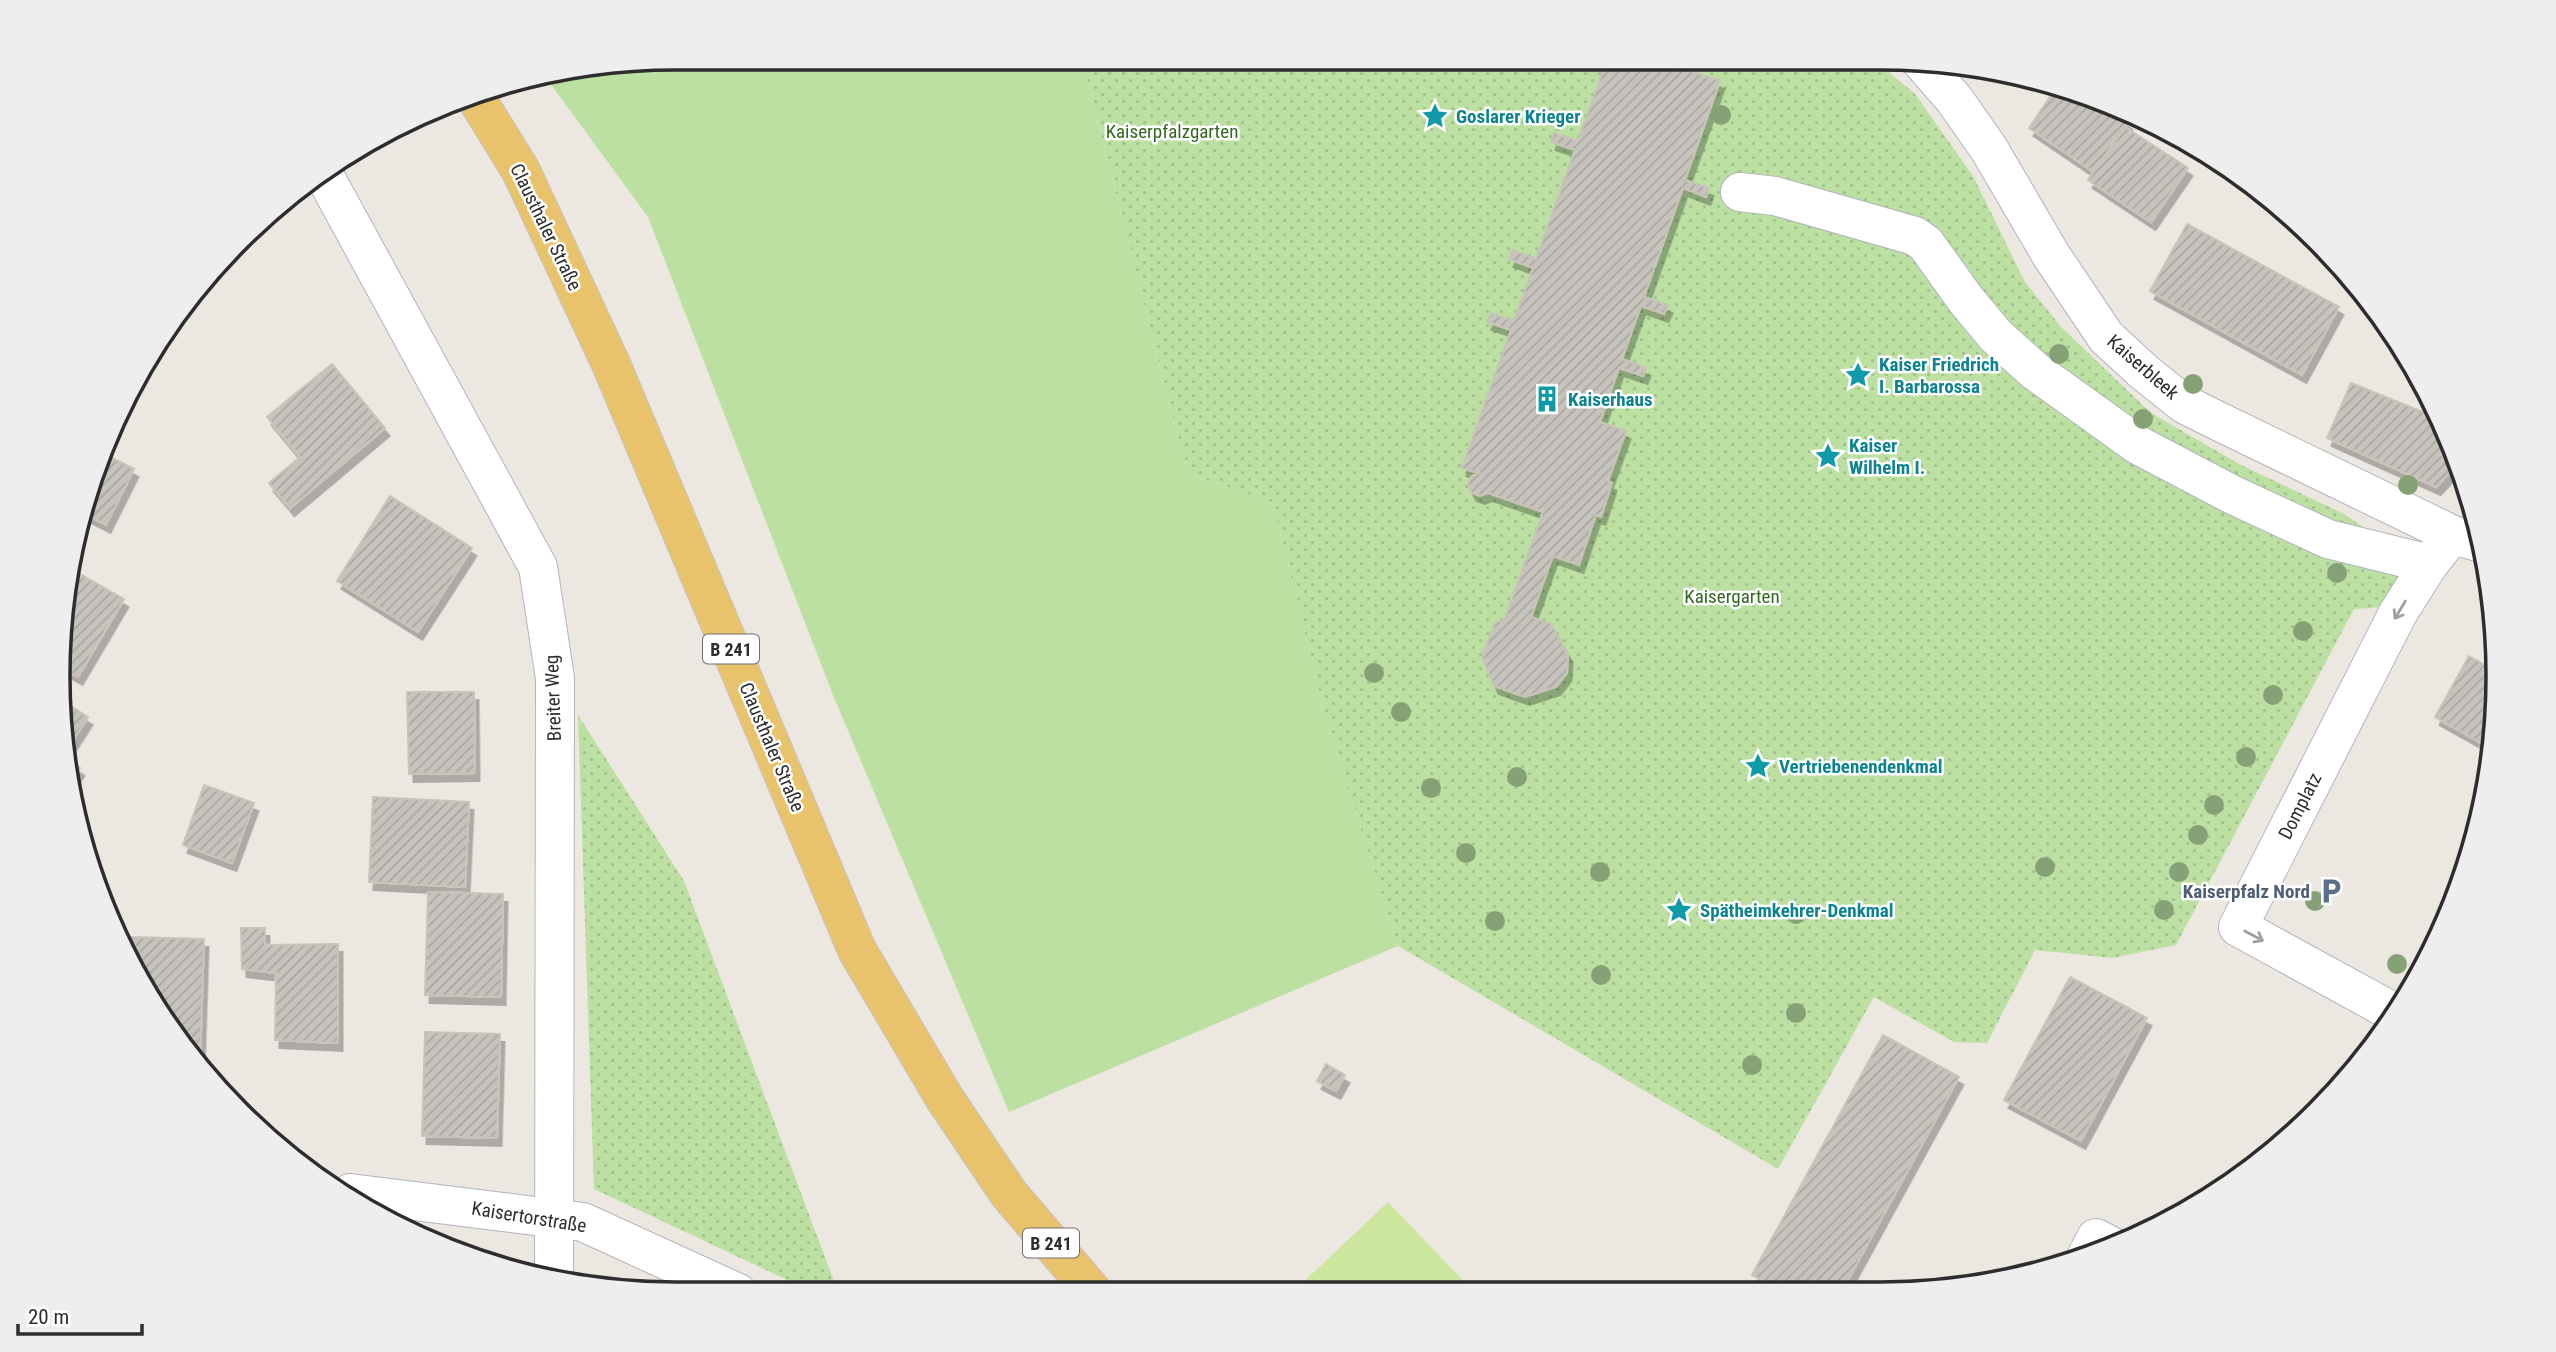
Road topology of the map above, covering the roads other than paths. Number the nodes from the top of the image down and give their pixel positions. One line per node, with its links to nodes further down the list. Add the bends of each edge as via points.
1 (1930, 72): 5 (street, Kaiserbleek, via 1989,149 2101,329 2144,373 2184,404)
2 (479, 103): 12 (main road, Clausthaler Straße / B 241, via 521,172 611,364 857,950 945,1099 1009,1194)
3 (327, 181): 9 (street, Breiter Weg, via 538,567 555,678)
4 (1740, 192): 6 (street, via 1775,196 1915,236 1926,244 1996,336 2045,379 2138,445 2328,540)
5 (2467, 539): 6 (street, Domplatz)
6 (2429, 564): 7 (street, Domplatz, one-way to 7, via 2398,613 2238,928)
7 (2387, 1009)
8 (362, 1194): 9 (street, Kaisertorstraße)
9 (553, 1217): 10 (street, Breiter Weg); 11 (street, Kaisertorstraße, via 583,1222)
10 (554, 1269)
11 (714, 1282)
12 (1084, 1282)

